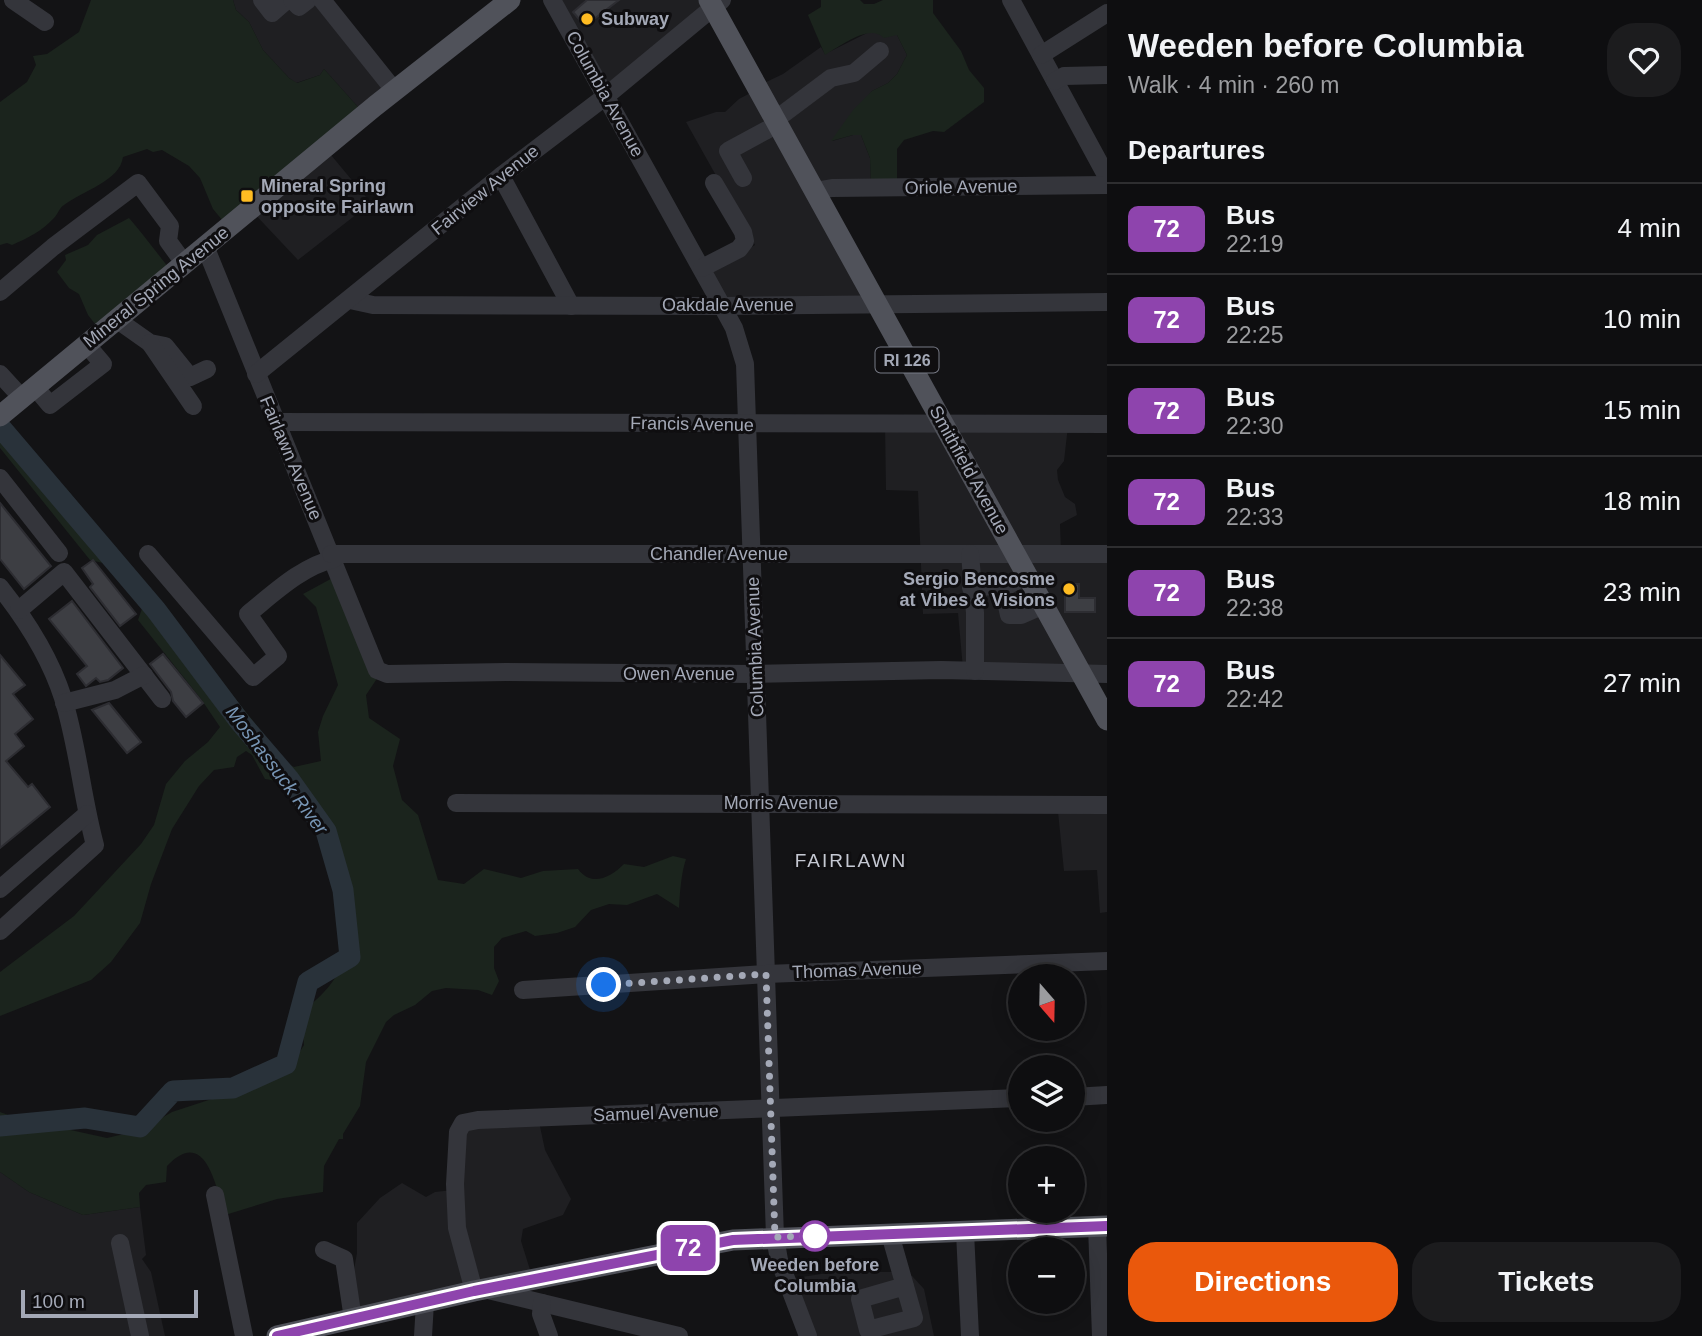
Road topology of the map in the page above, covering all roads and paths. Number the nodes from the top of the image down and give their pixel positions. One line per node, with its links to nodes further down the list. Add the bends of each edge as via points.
1 (13, 0): 11 (street)
2 (262, 0): 3 (street, via 272,13)
3 (290, 0): 4 (street, via 299,7)
4 (308, 0)
5 (322, 0): 16 (street)
6 (510, 0): 16 (main road, Mineral Spring Avenue)
7 (552, 0): 17 (street, Columbia Avenue)
8 (1011, 0): 13 (street)
9 (714, 2): 17 (street, Fairview Avenue); 18 (main road, Smithfield Avenue / RI 126)
10 (1107, 13): 13 (street)
11 (45, 22)
12 (880, 51): 18 (street, via 854,73 831,78)
13 (1041, 55): 15 (street)
14 (1107, 75): 15 (street, via 1064,76)
15 (1055, 81): 20 (street)
16 (394, 90): 25 (main road, Mineral Spring Avenue)
17 (606, 96): 19 (street, Fairview Avenue); 27 (street, Columbia Avenue)
18 (776, 122): 21 (street, via 728,151); 24 (main road, Smithfield Avenue / RI 126)
19 (500, 176): 29 (street, Fairview Avenue); 32 (street)
20 (1107, 177)
21 (743, 178)
22 (714, 183): 27 (street, via 745,241 739,249)
23 (1107, 186): 24 (street, Oriole Avenue)
24 (815, 191): 31 (main road, Smithfield Avenue / RI 126)
25 (205, 246): 26 (main road, Mineral Spring Avenue); 39 (street, Fairlawn Avenue)
26 (184, 263): 28 (street, via 168,241 170,226 138,183); 34 (main road, Mineral Spring Avenue)
27 (702, 268): 33 (street, Columbia Avenue)
28 (0, 292)
29 (350, 300): 32 (street, Oakdale Avenue); 39 (street, Fairview Avenue)
30 (1107, 302): 31 (street, Oakdale Avenue)
31 (875, 304): 33 (street, Oakdale Avenue); 44 (main road, Smithfield Avenue / RI 126)
32 (571, 306): 33 (street, Oakdale Avenue)
33 (722, 306): 46 (street, Columbia Avenue, via 745,364)
34 (116, 319): 35 (street); 36 (main road, Mineral Spring Avenue)
35 (150, 343): 37 (street, via 165,346 190,377); 41 (street)
36 (86, 344): 40 (main road, Mineral Spring Avenue); 40 (street, via 103,364 50,405)
37 (207, 369)
38 (0, 374): 40 (street)
39 (256, 374): 43 (street, Fairlawn Avenue)
40 (29, 392): 42 (main road, Mineral Spring Avenue)
41 (193, 406)
42 (0, 416)
43 (276, 422): 46 (street, Francis Avenue); 54 (street, Fairlawn Avenue)
44 (943, 424): 45 (street, Francis Avenue); 46 (street, Francis Avenue); 52 (main road, Smithfield Avenue / RI 126)
45 (1107, 424)
46 (748, 425): 50 (street, Columbia Avenue)
47 (0, 478): 48 (street)
48 (59, 553)
49 (148, 554): 54 (street, via 253,677 278,656 248,614)
50 (752, 554): 51 (street, Chandler Avenue); 54 (street, Chandler Avenue); 63 (street, Columbia Avenue)
51 (970, 554): 52 (street, Chandler Avenue); 57 (street)
52 (1015, 554): 53 (street, Chandler Avenue); 55 (main road, Smithfield Avenue / RI 126)
53 (1107, 554)
54 (332, 556): 61 (street, Fairlawn Avenue)
55 (1027, 575): 58 (street); 59 (main road, Smithfield Avenue / RI 126)
56 (0, 587): 60 (street)
57 (971, 588): 58 (street); 62 (street)
58 (1003, 588): 59 (street, via 1009,615)
59 (1044, 606): 64 (main road, Smithfield Avenue / RI 126)
60 (19, 610): 66 (street, via 64,572); 68 (street, via 43,651)
61 (377, 670): 63 (street, Owen Avenue, via 387,674)
62 (975, 671): 63 (street, Owen Avenue); 64 (street, Owen Avenue)
63 (754, 674): 71 (street, Columbia Avenue)
64 (1082, 674): 65 (street, Owen Avenue); 69 (main road, Smithfield Avenue / RI 126)
65 (1107, 674)
66 (144, 675): 67 (street); 68 (street, via 115,690)
67 (162, 699)
68 (64, 703): 73 (street)
69 (1107, 720)
70 (456, 803): 71 (street, Morris Avenue)
71 (761, 803): 72 (street, Morris Avenue); 77 (street, Columbia Avenue)
72 (1107, 805)
73 (87, 814): 74 (street); 75 (street, via 94,845)
74 (0, 889)
75 (0, 931)
76 (1107, 961): 77 (street, Thomas Avenue)
77 (766, 974): 78 (street, Thomas Avenue); 82 (street, Columbia Avenue)
78 (523, 990)
79 (1107, 1095): 80 (street)
80 (1085, 1096)
81 (1008, 1099): 82 (street, Samuel Avenue)
82 (771, 1109): 87 (street, Columbia Avenue); 92 (street, Samuel Avenue, via 463,1123 458,1132 455,1184 457,1227)
83 (215, 1195): 98 (street)
84 (1102, 1226): 85 (main road); 104 (street)
85 (965, 1232): 86 (main road); 103 (street)
86 (890, 1234): 87 (main road); 91 (street)
87 (775, 1237): 90 (main road, via 698,1246); 102 (street, Columbia Avenue)
88 (120, 1243): 97 (street)
89 (324, 1250): 95 (street, via 344,1259)
90 (547, 1277): 92 (main road); 94 (street)
91 (905, 1286)
92 (479, 1290): 93 (main road); 94 (street)
93 (425, 1303): 95 (main road); 99 (street)
94 (548, 1305): 100 (street, via 541,1314); 101 (street)
95 (353, 1319): 96 (main road)
96 (284, 1335)
97 (139, 1336)
98 (244, 1336)
99 (422, 1336)
100 (549, 1336)
101 (679, 1336)
102 (808, 1336)
103 (970, 1336)
104 (1101, 1336)

